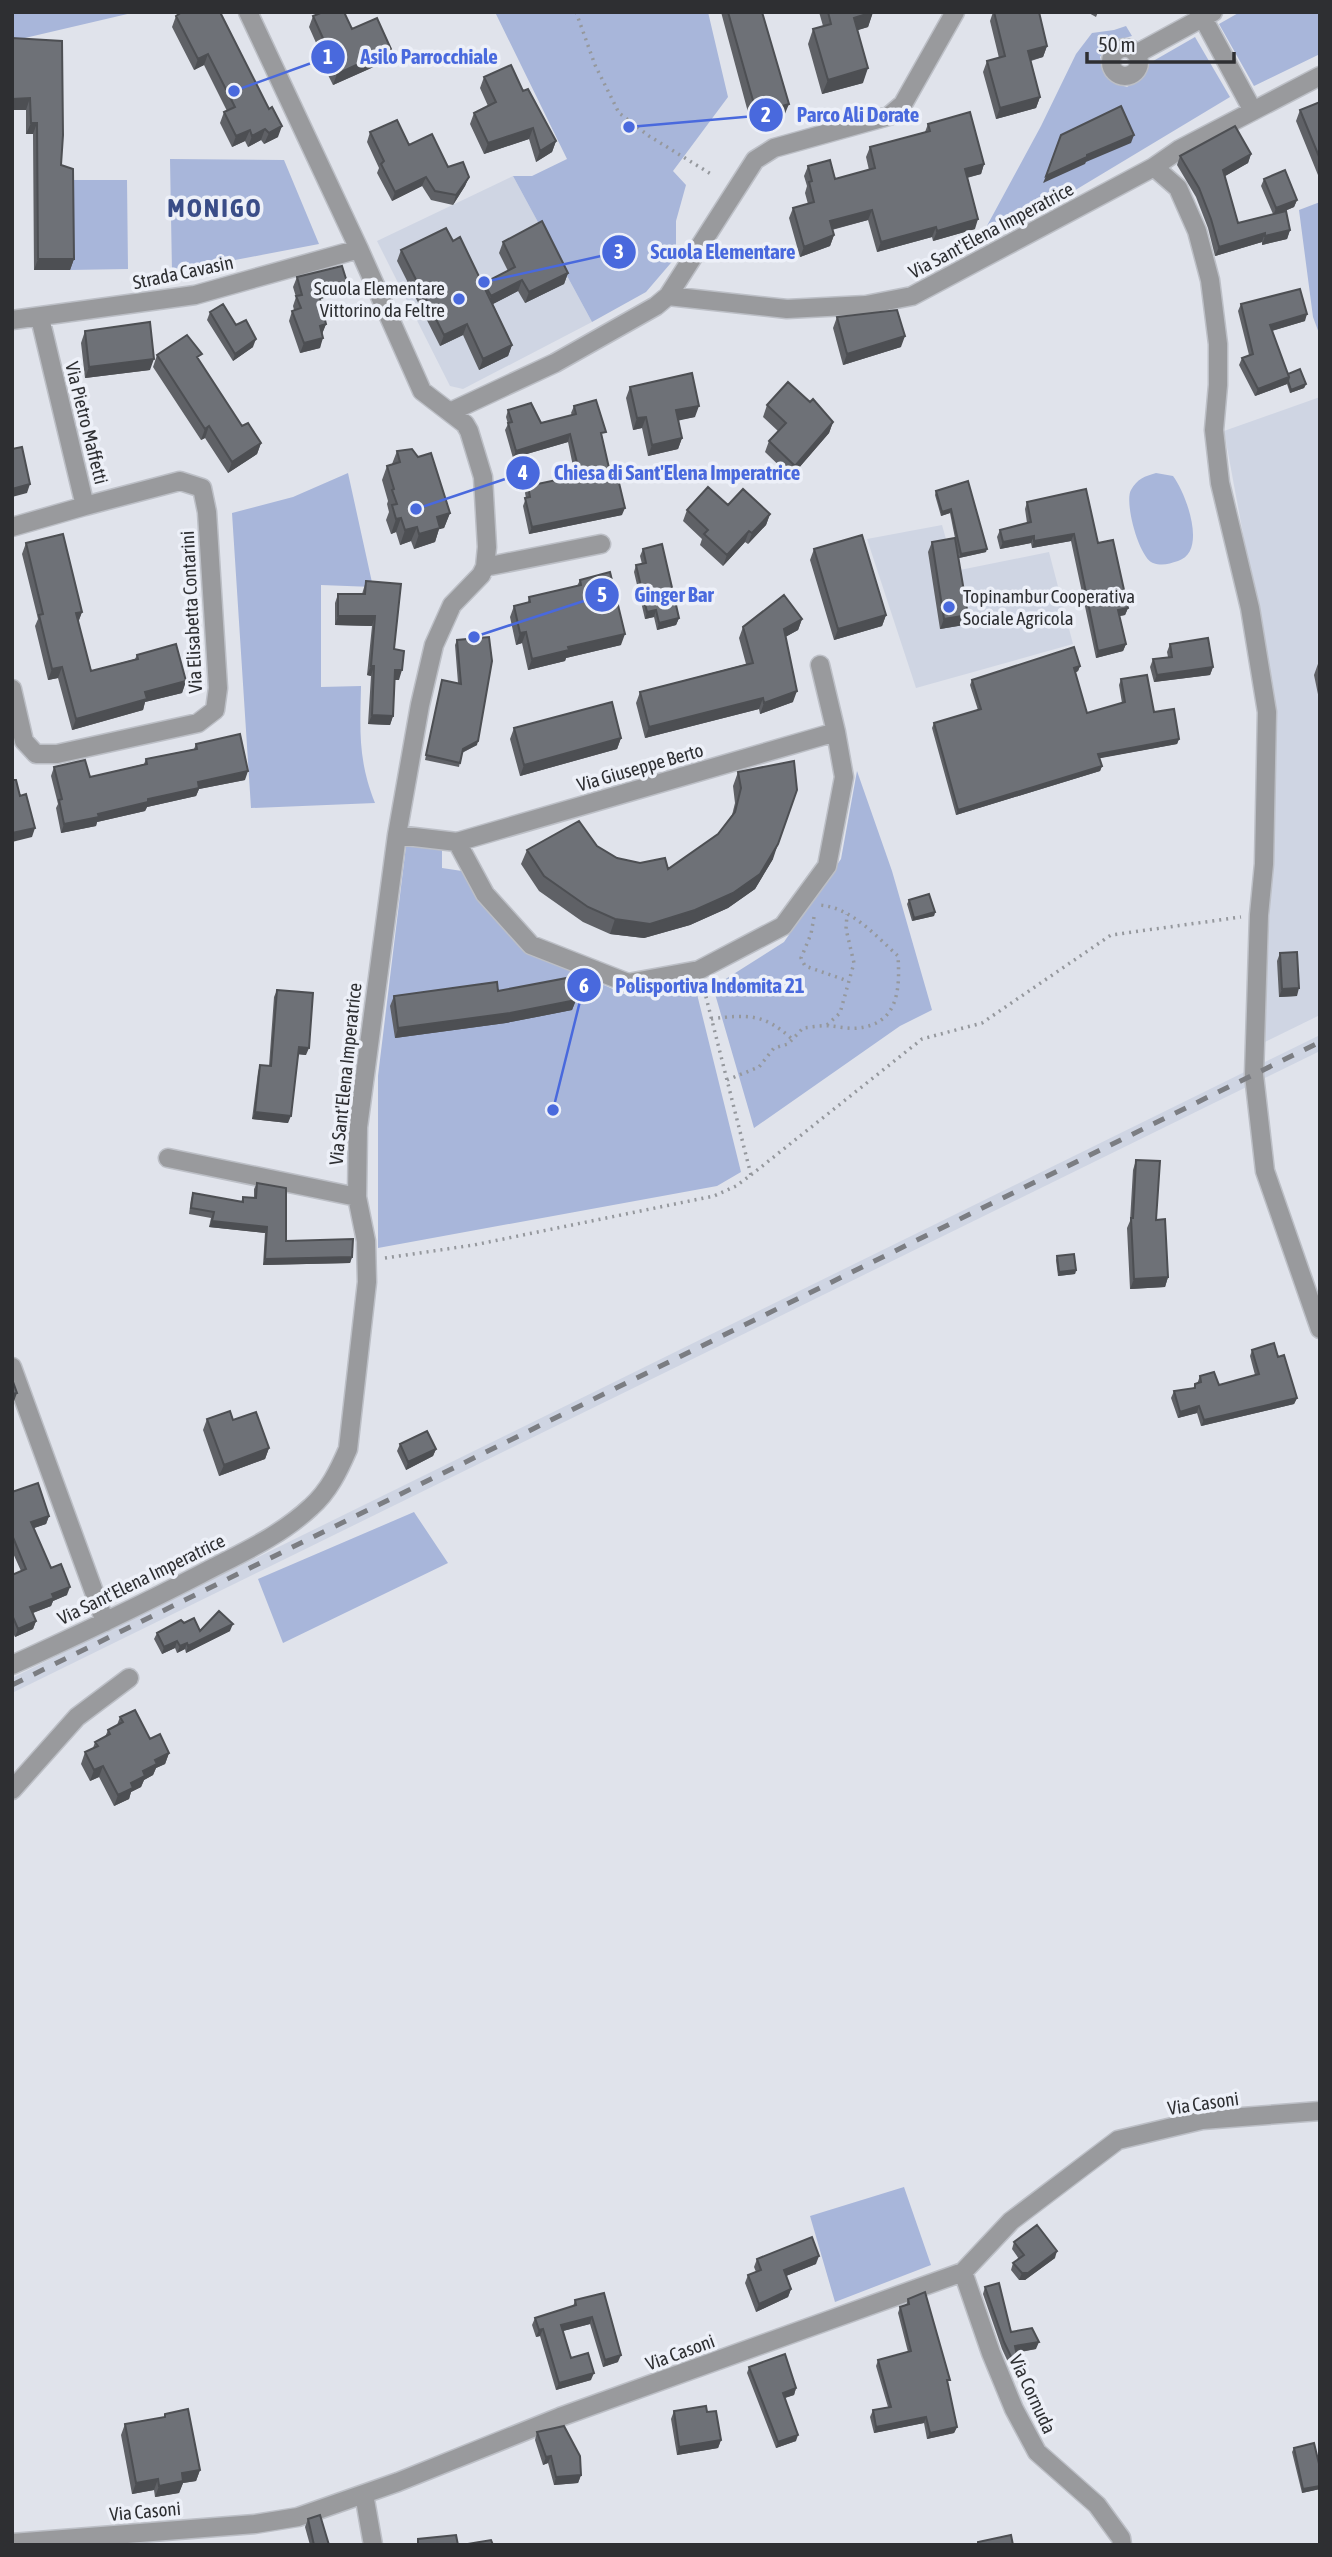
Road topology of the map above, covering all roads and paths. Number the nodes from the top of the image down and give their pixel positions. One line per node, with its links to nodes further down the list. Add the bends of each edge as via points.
1 (247, 12): 10 (street)
2 (576, 12): 9 (path, via 594,65 619,113)
3 (955, 12): 11 (street, via 903,104 888,116 774,148 755,160)
4 (1208, 15): 5 (street); 7 (street)
5 (1136, 54)
6 (1320, 76): 7 (street, Via Sant'Elena Imperatrice)
7 (1253, 111): 8 (street, Via Sant'Elena Imperatrice)
8 (1154, 167): 11 (street, Via Sant'Elena Imperatrice, via 912,296 866,305 787,309); 26 (street, via 1178,188 1198,231 1210,280 1218,345 1214,430 1220,482 1250,608 1267,712)
9 (711, 174)
10 (359, 249): 12 (street, Strada Cavasin, via 195,295); 14 (street, via 422,391)
11 (668, 296): 14 (street, via 555,363)
12 (40, 318): 13 (street, Strada Cavasin); 15 (street, Via Pietro Maffetti)
13 (12, 320)
14 (450, 412): 18 (street, via 469,432 483,477)
15 (85, 506): 16 (street, Via Pietro Maffetti); 20 (street, Via Elisabetta Contarini, via 180,481 202,488 218,688 215,710 198,723 57,754 36,754 24,741)
16 (12, 527)
17 (601, 544): 18 (street)
18 (485, 567): 22 (street, Via Sant'Elena Imperatrice, via 452,605 434,645)
19 (820, 665): 21 (street)
20 (12, 689)
21 (835, 732): 23 (street, Via Giuseppe Berto); 24 (street, via 844,777 827,866)
22 (397, 835): 23 (street, Via Giuseppe Berto); 36 (street, Via Sant'Elena Imperatrice, via 358,1127)
23 (457, 842): 28 (street, via 485,894 531,945 628,983)
24 (804, 896): 25 (path); 28 (street, via 783,926)
25 (847, 914): 29 (path, via 854,963); 31 (path, via 898,956 900,981 895,1004 876,1024)
26 (1259, 915): 35 (path, via 1111,935 982,1023 922,1039); 38 (street, via 1254,1075 1265,1171)
27 (814, 917): 29 (path, via 802,958 805,966)
28 (699, 970): 30 (path)
29 (848, 981): 31 (path, via 839,1013)
30 (711, 1019): 32 (path, via 757,1018 775,1024); 33 (path)
31 (827, 1026): 32 (path, via 803,1028)
32 (793, 1039): 33 (path, via 774,1048 759,1067)
33 (727, 1080): 35 (path)
34 (168, 1158): 36 (street)
35 (751, 1175): 37 (path, via 714,1196 474,1245)
36 (357, 1197): 37 (street, Via Sant'Elena Imperatrice)
37 (368, 1261): 40 (street, Via Sant'Elena Imperatrice, via 348,1449 328,1488 269,1539)
38 (1320, 1329)
39 (12, 1367): 40 (street)
40 (105, 1622): 41 (street, Via Sant'Elena Imperatrice)
41 (12, 1665)
42 (129, 1678): 43 (street, via 77,1717)
43 (12, 1790)
44 (1320, 2111): 45 (street, Via Casoni, via 1202,2120 1118,2140 1011,2221)
45 (963, 2273): 46 (street, Via Casoni, via 560,2417); 49 (street, Via Cornuda, via 1005,2387 1037,2452 1097,2505)
46 (364, 2494): 47 (street, Via Casoni, via 298,2517 255,2524); 48 (street)
47 (12, 2543)
48 (373, 2545)
49 (1122, 2545)

